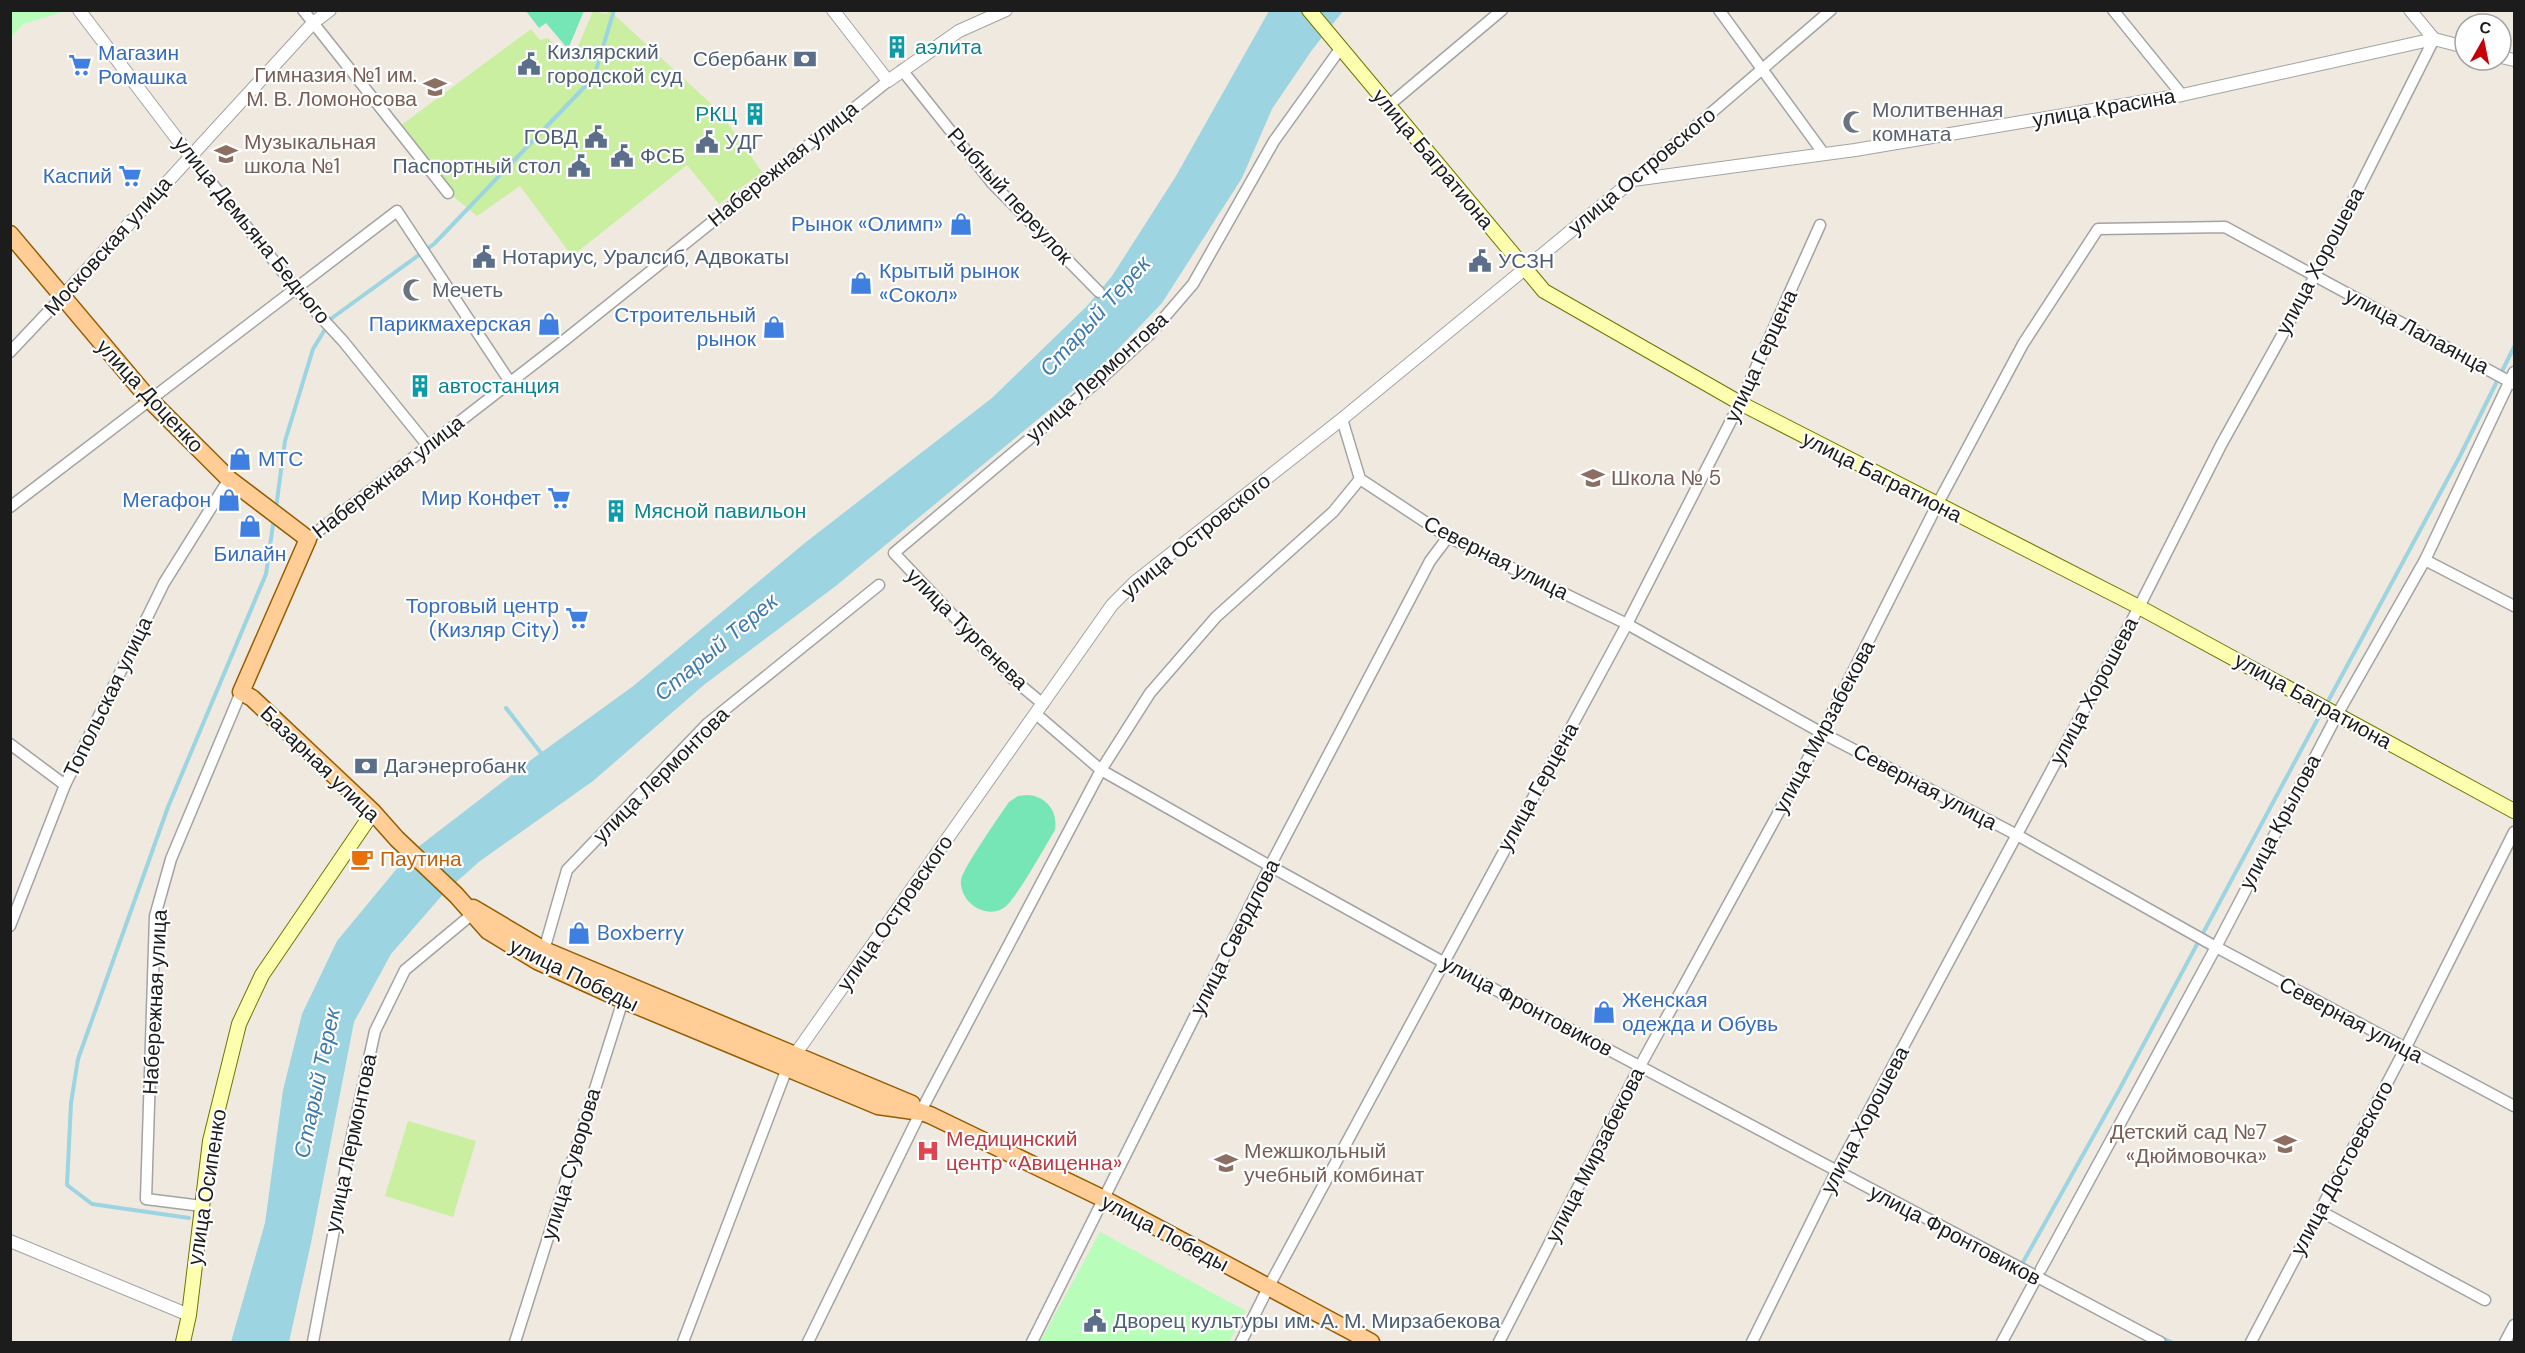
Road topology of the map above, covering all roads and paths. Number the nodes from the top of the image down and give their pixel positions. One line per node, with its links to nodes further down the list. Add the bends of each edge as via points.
1 (79, 10): 22 (street, улица Демьяна Бедного)
2 (303, 10): 12 (street)
3 (330, 10): 12 (street, Московская улица)
4 (833, 10): 18 (street)
5 (1006, 10): 17 (street, Набережная улица, via 959,31)
6 (1309, 10): 14 (main road, улица Багратиона)
7 (1502, 10): 20 (street)
8 (1719, 10): 16 (street)
9 (1831, 10): 16 (street, улица Островского)
10 (2113, 10): 19 (street)
11 (2410, 10): 13 (street)
12 (313, 23): 22 (street, Московская улица); 24 (street)
13 (2434, 39): 15 (street, улица Красина); 19 (street, улица Красина); 29 (street, улица Хорошева)
14 (1336, 44): 20 (main road, улица Багратиона); 46 (street, улица Лермонтова, via 1274,141 1192,284 1150,334)
15 (2453, 44)
16 (1762, 68): 21 (street); 23 (street, улица Островского)
17 (902, 70): 18 (street, Набережная улица); 31 (street, Рыбный переулок, via 992,183)
18 (888, 81): 35 (street, Набережная улица)
19 (2182, 95): 21 (street, улица Красина)
20 (1388, 106): 28 (main road, улица Багратиона)
21 (1824, 154): 23 (street, улица Красина)
22 (190, 156): 30 (street, улица Демьяна Бедного); 32 (street, Московская улица)
23 (1633, 180): 28 (street, улица Островского)
24 (448, 193)
25 (1820, 225): 37 (street, улица Герцена)
26 (2225, 227): 29 (street, улица Лалаянца); 42 (street, улица Мирзабекова, via 2098,229 2023,344)
27 (10, 234): 32 (main road, улица Доценко)
28 (1525, 269): 37 (main road, улица Багратиона, via 1544,291); 38 (street, улица Островского)
29 (2315, 276): 34 (street, улица Лалаянца); 50 (street, улица Хорошева, via 2221,445)
30 (297, 289): 35 (street, via 397,210); 36 (street); 39 (street, улица Демьяна Бедного)
31 (1099, 292)
32 (62, 297): 33 (street, Московская улица); 36 (main road, улица Доценко)
33 (10, 352)
34 (2513, 379): 47 (street, улица Крылова)
35 (510, 382): 39 (street, Набережная улица)
36 (148, 399): 40 (main road, улица Доценко); 43 (street)
37 (1740, 404): 42 (main road, улица Багратиона); 51 (street, улица Герцена)
38 (1342, 419): 41 (street); 53 (street, улица Островского, via 1135,582 1112,605)
39 (428, 446): 45 (street, Набережная улица)
40 (229, 479): 45 (main road, улица Доценко); 58 (street, Топольская улица, via 164,583)
41 (1360, 479): 44 (street, Северная улица); 57 (street, via 1333,512 1216,617 1150,693)
42 (1937, 505): 50 (main road, улица Багратиона); 55 (street, улица Мирзабекова)
43 (10, 507)
44 (1448, 537): 51 (street, Северная улица); 63 (street, улица Свердлова, via 1430,561)
45 (308, 539): 52 (main road, Набережная улица)
46 (894, 553): 53 (street, улица Тургенева)
47 (2425, 560): 49 (street); 54 (street, улица Крылова)
48 (879, 585): 68 (street, улица Лермонтова, via 707,724 567,870)
49 (2514, 606)
50 (2139, 607): 54 (main road, улица Багратиона); 62 (street, улица Хорошева)
51 (1627, 624): 55 (street, Северная улица); 69 (street, улица Герцена)
52 (242, 692): 60 (main road, Базарная улица); 78 (street, Набережная улица, via 171,860 155,916 146,1199)
53 (1039, 709): 57 (street, улица Фронтовиков); 72 (street, улица Островского)
54 (2338, 713): 59 (main road, улица Багратиона); 67 (street, улица Крылова)
55 (1822, 733): 62 (street, Северная улица); 73 (street, улица Мирзабекова)
56 (10, 744): 58 (street)
57 (1101, 770): 63 (street, улица Фронтовиков); 75 (street)
58 (65, 785): 66 (street, Топольская улица)
59 (2514, 811)
60 (373, 813): 64 (main road, Базарная улица); 78 (main road, улица Осипенко, via 262,975 239,1024 210,1141)
61 (2514, 832): 71 (street, улица Достоевского)
62 (2017, 835): 67 (street, Северная улица); 76 (street, улица Хорошева)
63 (1270, 866): 69 (street, улица Фронтовиков); 77 (street, улица Свердлова)
64 (456, 895): 65 (main road, улица Победы)
65 (475, 912): 68 (main road, улица Победы); 70 (main road, улица Победы, via 488,931 537,961); 87 (street, улица Лермонтова, via 405,970 375,1031)
66 (10, 926)
67 (2216, 948): 71 (street, Северная улица); 81 (street, улица Крылова)
68 (544, 950): 70 (main road, улица Победы)
69 (1443, 963): 73 (street, улица Фронтовиков); 82 (street, улица Герцена)
70 (625, 993): 72 (main road, улица Победы); 88 (street, улица Суворова)
71 (2405, 1049): 74 (street, Северная улица); 79 (street, улица Достоевского)
72 (790, 1062): 75 (main road, улица Победы); 89 (street, улица Островского)
73 (1640, 1066): 76 (street, улица Фронтовиков); 95 (street, улица Мирзабекова)
74 (2514, 1106)
75 (921, 1110): 77 (main road, улица Победы); 90 (street)
76 (1836, 1172): 81 (street, улица Фронтовиков); 96 (street, улица Хорошева)
77 (1104, 1198): 82 (main road, улица Победы); 91 (street, улица Свердлова)
78 (202, 1206): 84 (main road, улица Осипенко)
79 (2320, 1211): 83 (street); 99 (street, улица Достоевского)
80 (10, 1241): 84 (street)
81 (2038, 1274): 97 (street, улица Крылова); 98 (street, улица Фронтовиков)
82 (1268, 1287): 92 (street, улица Герцена); 93 (main road, улица Победы); 94 (main road, улица Победы)
83 (2485, 1300)
84 (189, 1316): 86 (main road)
85 (2514, 1325): 100 (street)
86 (183, 1342)
87 (313, 1342)
88 (515, 1342)
89 (683, 1342)
90 (808, 1342)
91 (1032, 1342)
92 (1241, 1342)
93 (1371, 1342)
94 (1377, 1342)
95 (1499, 1342)
96 (1752, 1342)
97 (2002, 1342)
98 (2160, 1342)
99 (2251, 1342)
100 (2505, 1342)

